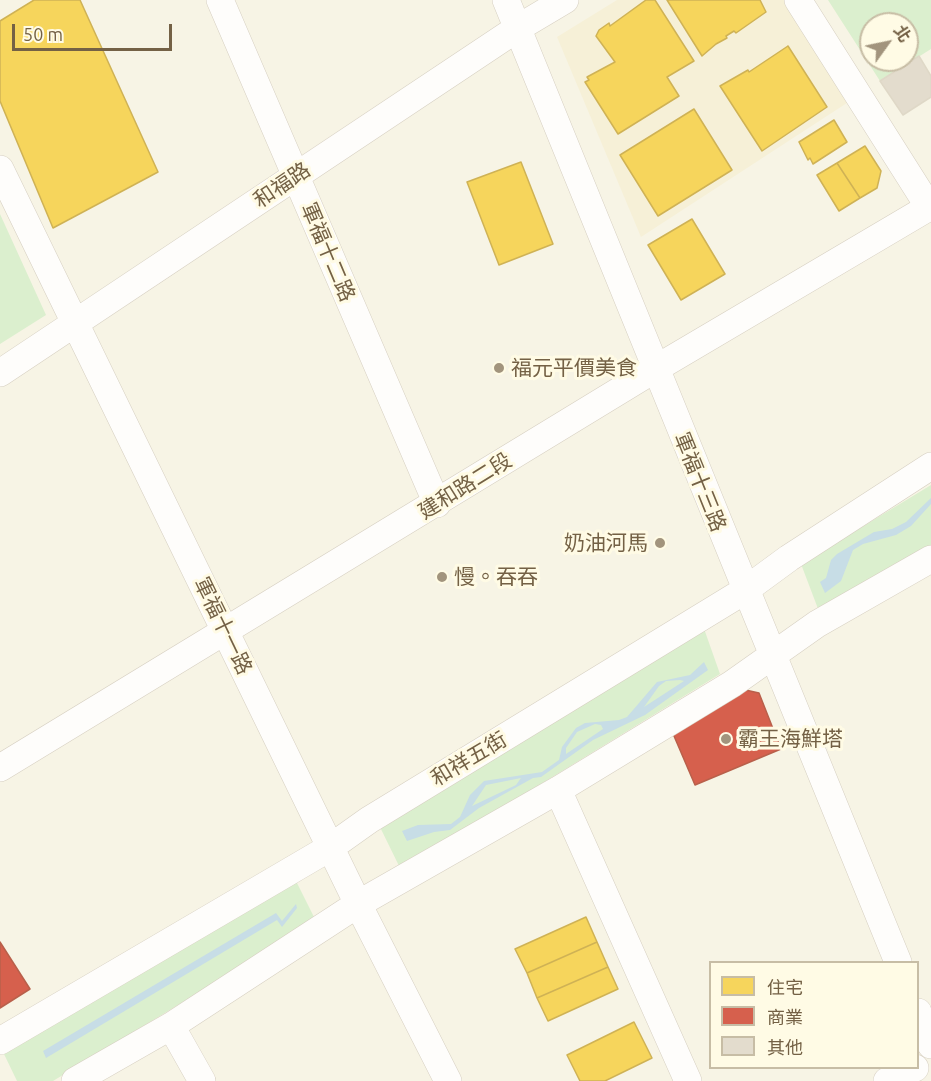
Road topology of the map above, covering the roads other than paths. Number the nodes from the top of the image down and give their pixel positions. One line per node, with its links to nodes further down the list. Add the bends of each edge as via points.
1 (220, 0): 7 (street, 軍福十二路)
2 (506, 0): 5 (street, 軍福十三路)
3 (565, 0): 5 (street, 和福路)
4 (798, 0): 8 (street)
5 (518, 28): 7 (street, 和福路); 10 (street, 軍福十三路)
6 (0, 169): 9 (street, 軍福十一路)
7 (295, 176): 9 (street, 和福路); 13 (street, 軍福十二路)
8 (930, 207): 10 (street, 建和路二段)
9 (75, 323): 11 (street, 和福路); 16 (street, 軍福十一路)
10 (655, 369): 13 (street, 建和路二段); 15 (street, 軍福十三路)
11 (0, 373)
12 (931, 466): 15 (street, 和祥五街)
13 (437, 504): 16 (street, 建和路二段)
14 (931, 559): 17 (street, via 817,624)
15 (744, 591): 17 (street, 軍福十三路); 20 (street, 和祥五街, via 369,820)
16 (225, 630): 18 (street, 建和路二段); 20 (street, 軍福十一路)
17 (773, 656): 19 (street); 22 (street, 軍福十三路)
18 (0, 768)
19 (558, 790): 21 (street); 31 (street)
20 (332, 847): 21 (street, 軍福十一路); 25 (street, 和祥五街)
21 (358, 904): 24 (street); 30 (street, 軍福十一路)
22 (897, 961)
23 (919, 1015): 26 (street)
24 (171, 1026): 28 (street); 29 (street)
25 (0, 1041)
26 (931, 1045)
27 (912, 1069): 32 (street)
28 (75, 1081)
29 (202, 1081)
30 (448, 1081)
31 (688, 1081)
32 (887, 1081)

